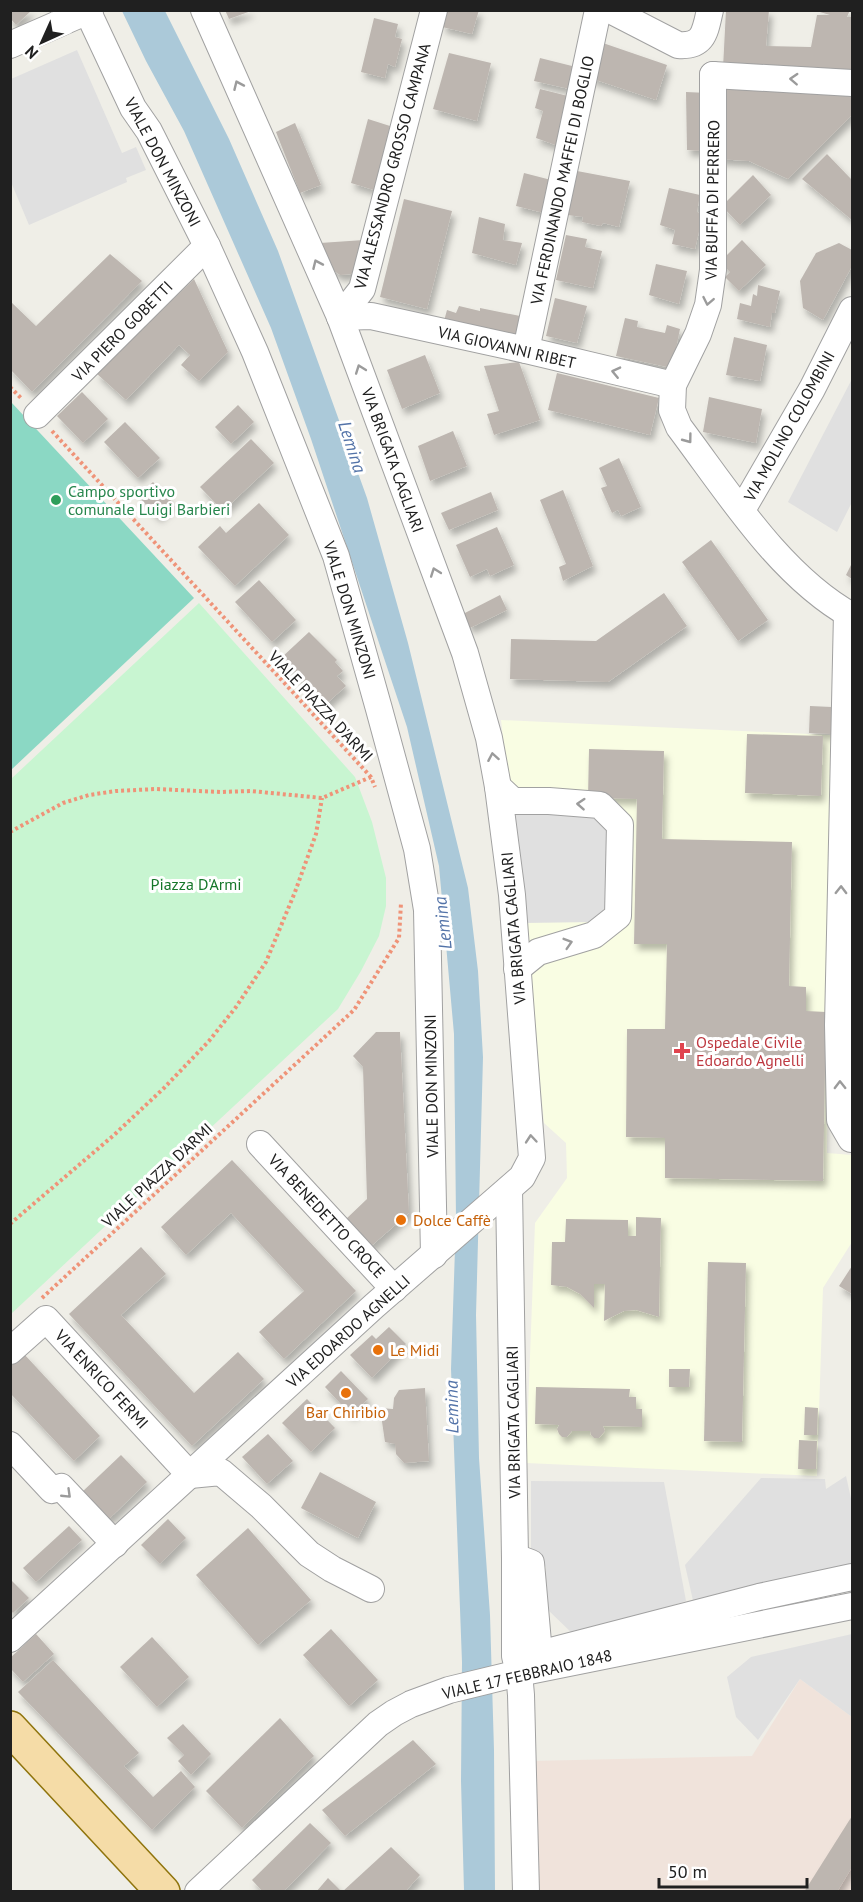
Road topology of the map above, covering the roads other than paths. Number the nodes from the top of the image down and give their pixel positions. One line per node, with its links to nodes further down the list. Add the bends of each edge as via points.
1 (204, 10): 13 (street, VIA BRIGATA CAGLIARI, one-way to 1)
2 (434, 10): 13 (street, VIA ALESSANDRO GROSSO CAMPANA, via 362,289)
3 (598, 10): 14 (street, VIA FERDINANDO MAFFEI DI BOGLIO)
4 (610, 10): 8 (street, via 678,45)
5 (710, 10): 8 (street, via 706,29)
6 (88, 11): 7 (street); 11 (street, VIALE DON MINZONI, via 133,108 149,131)
7 (10, 45)
8 (694, 45): 9 (street)
9 (713, 75): 10 (street, one-way to 9); 15 (street, VIA BUFFA DI PERRERO, one-way to 15, via 712,270 708,305)
10 (852, 83)
11 (207, 246): 16 (street, VIA PIERO GOBETTI); 24 (street, VIALE DON MINZONI, via 255,352 336,556 417,849 427,910)
12 (852, 310): 17 (street, VIA MOLINO COLOMBINI, via 812,389)
13 (340, 317): 14 (street, VIA GIOVANNI RIBET, via 371,316); 19 (street, VIA BRIGATA CAGLIARI, one-way to 13, via 465,653)
14 (526, 350): 15 (street, VIA GIOVANNI RIBET, one-way to 14)
15 (673, 385): 17 (street, VIA BUFFA DI PERRERO, one-way to 17, via 672,410 679,427)
16 (37, 415)
17 (742, 510): 18 (street, VIA BUFFA DI PERRERO, via 785,563)
18 (850, 614): 21 (street, one-way to 18, via 840,1120 838,1025)
19 (498, 787): 20 (street, VIA BRIGATA CAGLIARI); 20 (street, one-way to 19, via 538,952 594,935 618,916 620,825 600,805 513,801)
20 (518, 969): 23 (street, VIA BRIGATA CAGLIARI, one-way to 20, via 522,1177 532,1158)
21 (852, 1139)
22 (260, 1144): 25 (street, VIA BENEDETTO CROCE)
23 (508, 1189): 24 (street, VIA EDOARDO AGNELLI); 30 (street, VIA BRIGATA CAGLIARI)
24 (442, 1248): 25 (street, VIA EDOARDO AGNELLI)
25 (394, 1289): 28 (street, VIA EDOARDO AGNELLI)
26 (10, 1351): 28 (street, VIA ENRICO FERMI, via 41,1310)
27 (10, 1445): 29 (street, one-way to 29, via 52,1490 61,1487)
28 (190, 1475): 29 (street, VIA EDOARDO AGNELLI); 32 (street, via 221,1472 309,1554)
29 (115, 1544): 34 (street, VIA EDOARDO AGNELLI)
30 (515, 1558): 31 (street, via 531,1563 539,1654); 35 (street, VIA BRIGATA CAGLIARI, via 515,1656)
31 (852, 1577)
32 (371, 1589)
33 (852, 1606): 35 (street, VIALE 17 FEBBRAIO 1848)
34 (10, 1639)
35 (510, 1675): 38 (street, VIALE 17 FEBBRAIO 1848, via 449,1690 403,1708 378,1724); 39 (street, VIA BRIGATA CAGLIARI, via 522,1718)
36 (10, 1728): 37 (main road)
37 (163, 1892)
38 (198, 1892)
39 (526, 1892)

